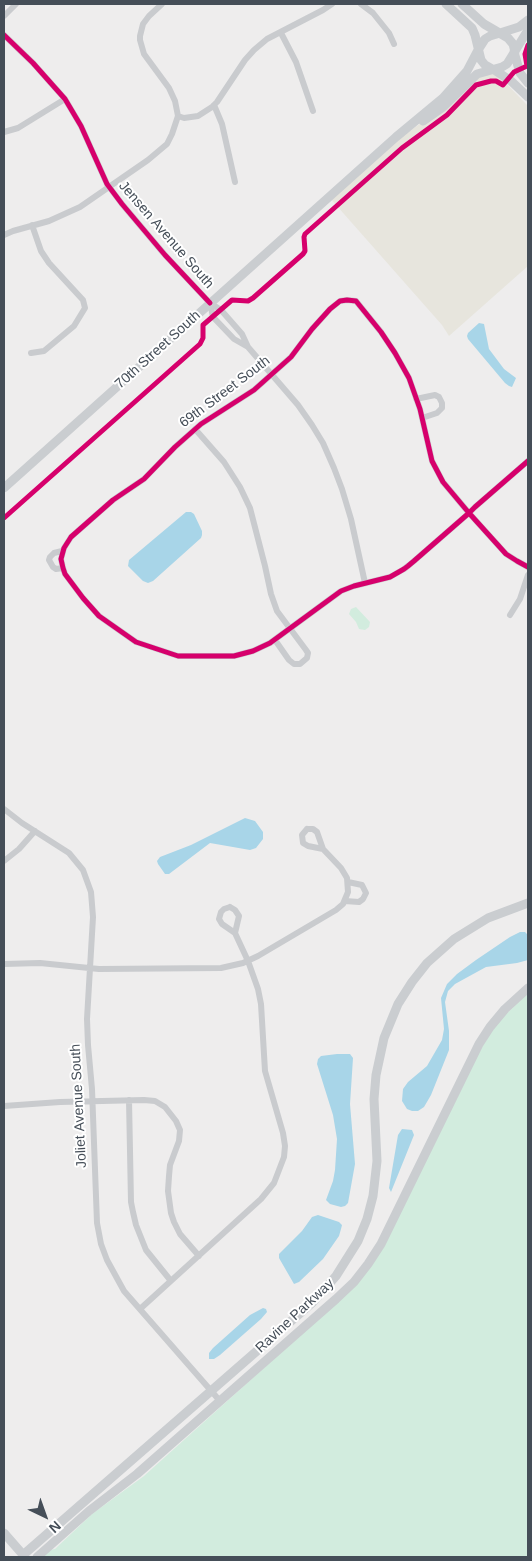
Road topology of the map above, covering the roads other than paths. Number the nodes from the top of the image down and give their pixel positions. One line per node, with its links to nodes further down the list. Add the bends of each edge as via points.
1 (16, 4): 7 (street)
2 (162, 4): 22 (street, via 143,24 140,40 144,54 169,88)
3 (332, 4): 10 (street)
4 (361, 4): 13 (street, via 373,13)
5 (446, 4): 14 (street, via 472,28)
6 (462, 4): 11 (street, via 480,22)
7 (4, 16)
8 (528, 20): 11 (street, via 519,28)
9 (528, 30): 15 (street)
10 (282, 33): 20 (street, via 254,50); 21 (street)
11 (500, 33): 14 (street, via 485,39); 15 (street, via 513,44)
12 (4, 35): 19 (street, Jensen Avenue South)
13 (394, 44)
14 (478, 50): 16 (street, via 482,62); 24 (street, 70th Street South, via 468,69 443,98)
15 (514, 52): 16 (street, via 507,64); 17 (street, via 520,74)
16 (493, 69): 18 (street, via 508,78); 24 (street, 70th Street South, via 472,78 443,107)
17 (528, 82)
18 (528, 98)
19 (65, 99): 23 (street, via 18,128); 26 (street, Jensen Avenue South)
20 (214, 104): 22 (street, via 198,116); 25 (street, via 222,124)
21 (313, 111)
22 (178, 116): 26 (street, via 167,144)
23 (4, 132)
24 (381, 152): 29 (street, 70th Street South)
25 (234, 182)
26 (109, 187): 27 (street, via 80,207); 29 (street, Jensen Avenue South)
27 (32, 226): 28 (street); 31 (street, via 41,251 83,300 85,308 74,326 44,351)
28 (4, 235)
29 (210, 304): 30 (street, Jensen Avenue South, via 221,310 242,334); 30 (street, Jensen Avenue South, via 213,317 234,339); 37 (street, 70th Street South)
30 (248, 347): 32 (street, Jensen Avenue South)
31 (31, 353)
32 (272, 374): 33 (street, 69th Street South, via 291,357 330,309 340,301 356,301 395,353); 35 (street, 69th Street South); 43 (street, Jensen Avenue South, via 323,443 350,518)
33 (416, 398): 34 (street); 34 (street, via 435,395 442,403 437,414)
34 (422, 418): 38 (street, via 435,468)
35 (195, 429): 39 (street, 69th Street South, via 144,478 113,500 68,541); 45 (street, via 224,462 240,487 250,508 271,594)
36 (528, 461): 38 (street)
37 (4, 488)
38 (469, 513): 40 (street, via 506,554); 43 (street, via 404,569 390,577)
39 (62, 551): 41 (street); 41 (street, 69th Street South, via 54,552 50,560 52,567)
40 (528, 567)
41 (63, 568): 46 (street, via 100,616 136,642 157,650 178,656 234,656)
42 (528, 574): 44 (street, via 520,599)
43 (365, 583): 45 (street, via 337,594)
44 (510, 615)
45 (290, 628): 46 (street); 46 (street, via 307,652 302,663 292,663)
46 (275, 640)
47 (4, 809): 48 (street, Joliet Avenue South)
48 (35, 831): 50 (street); 57 (street, Joliet Avenue South, via 69,853 83,870 93,908)
49 (323, 849): 51 (street, via 344,872)
50 (4, 861)
51 (348, 882): 52 (street); 52 (street, via 362,885 366,893 358,902)
52 (345, 901): 55 (street, via 336,910)
53 (528, 903): 65 (street, Ravine Parkway, via 488,918 463,932 427,964 405,992 389,1025 378,1064 374,1099 377,1172 371,1208 358,1241 324,1290)
54 (235, 933): 55 (street)
55 (248, 961): 57 (street, via 221,968); 62 (street, via 260,997 265,1071 283,1133 284,1157 274,1183 262,1199)
56 (4, 964): 57 (street, via 34,962)
57 (90, 969): 60 (street, Joliet Avenue South, via 87,1019)
58 (528, 988): 66 (street, Ravine Parkway, via 505,1009 479,1044 380,1244 362,1272 336,1299)
59 (129, 1100): 60 (street); 62 (street, via 160,1104 179,1126 179,1141 170,1165 169,1203 177,1229); 63 (street, via 132,1212 140,1239)
60 (92, 1101): 61 (street); 64 (street, Joliet Avenue South, via 96,1216 101,1244 114,1276)
61 (4, 1106)
62 (199, 1256): 63 (street)
63 (170, 1282): 64 (street)
64 (140, 1310): 65 (street, Joliet Avenue South)
65 (212, 1391): 66 (street, Joliet Avenue South); 68 (street, Ravine Parkway)
66 (220, 1401): 69 (street, Ravine Parkway)
67 (4, 1533): 68 (street)
68 (24, 1556)
69 (37, 1557)

